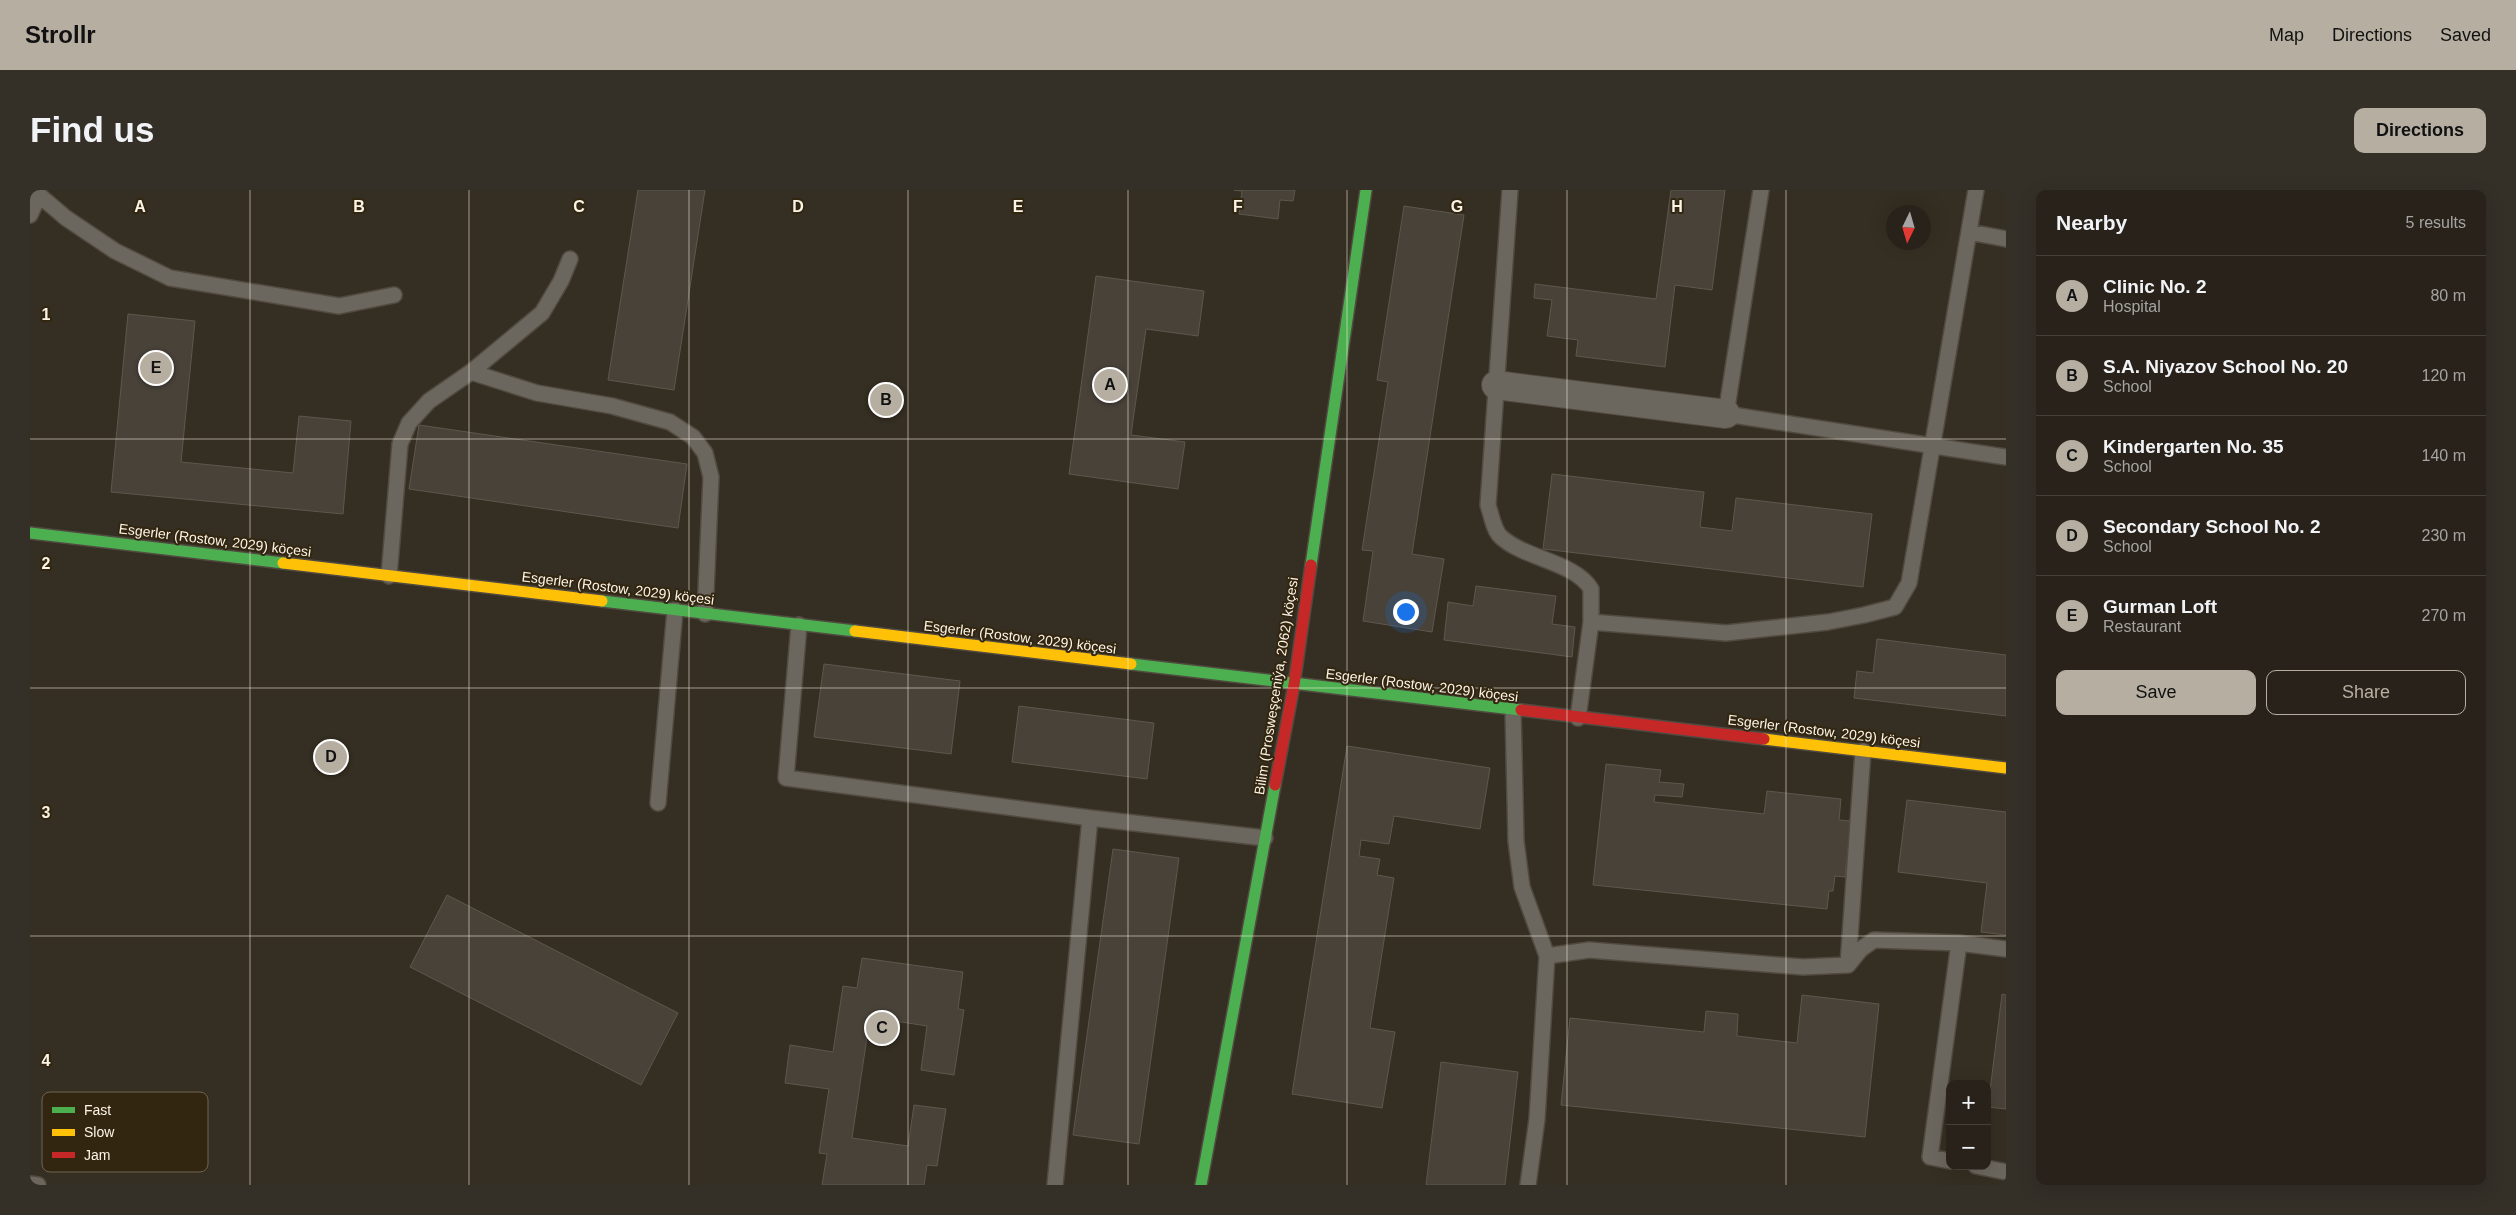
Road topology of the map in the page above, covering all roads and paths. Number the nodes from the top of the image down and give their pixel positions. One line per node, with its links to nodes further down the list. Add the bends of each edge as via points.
1 (1366, 190): 22 (street, Bilim (Prosweşçeniýa, 2062) köçesi)
2 (1510, 190): 12 (lane)
3 (1761, 190): 13 (lane)
4 (1976, 190): 7 (lane)
5 (36, 193): 6 (lane); 10 (lane, via 115,251 170,278 339,306)
6 (30, 215)
7 (1969, 232): 8 (lane); 14 (lane)
8 (2006, 239)
9 (570, 259): 11 (lane, via 542,314)
10 (394, 295)
11 (471, 372): 17 (lane, via 429,401 409,423 400,444); 19 (lane, via 537,393 612,406 670,422 693,437 705,453 711,477)
12 (1496, 385): 13 (street); 20 (lane, via 1488,505 1500,536 1587,582 1592,598)
13 (1726, 414): 14 (lane)
14 (1932, 446): 15 (lane); 20 (lane, via 1909,583 1895,606 1864,616 1828,622 1726,633)
15 (2006, 457)
16 (30, 533): 17 (street, Esgerler (Rostow, 2029) köçesi)
17 (389, 576): 18 (street, Esgerler (Rostow, 2029) köçesi)
18 (675, 610): 19 (street, Esgerler (Rostow, 2029) köçesi); 27 (lane)
19 (705, 614): 21 (street, Esgerler (Rostow, 2029) köçesi)
20 (1591, 622): 24 (lane)
21 (799, 626): 22 (street, Esgerler (Rostow, 2029) köçesi); 28 (lane, via 786,778)
22 (1294, 685): 23 (street, Esgerler (Rostow, 2029) köçesi); 29 (street, Bilim (Prosweşçeniýa, 2062) köçesi)
23 (1513, 710): 24 (street, Esgerler (Rostow, 2029) köçesi); 32 (lane, via 1517,850 1522,887)
24 (1578, 718): 25 (street, Esgerler (Rostow, 2029) köçesi)
25 (1863, 751): 26 (street, Esgerler (Rostow, 2029) köçesi); 33 (lane)
26 (2006, 768)
27 (658, 803)
28 (1090, 818): 29 (lane); 39 (lane)
29 (1265, 838): 40 (street, Bilim (Prosweşçeniýa, 2062) köçesi)
30 (1959, 943): 31 (lane); 33 (lane, via 1874,940 1861,949); 34 (lane, via 1930,1157)
31 (2006, 949)
32 (1547, 956): 33 (lane, via 1589,950 1803,967); 41 (lane, via 1536,1119)
33 (1848, 966)
34 (1946, 1160)
35 (1991, 1169): 36 (lane)
36 (2006, 1172)
37 (30, 1184): 38 (lane)
38 (38, 1185)
39 (1055, 1185)
40 (1201, 1185)
41 (1528, 1185)

